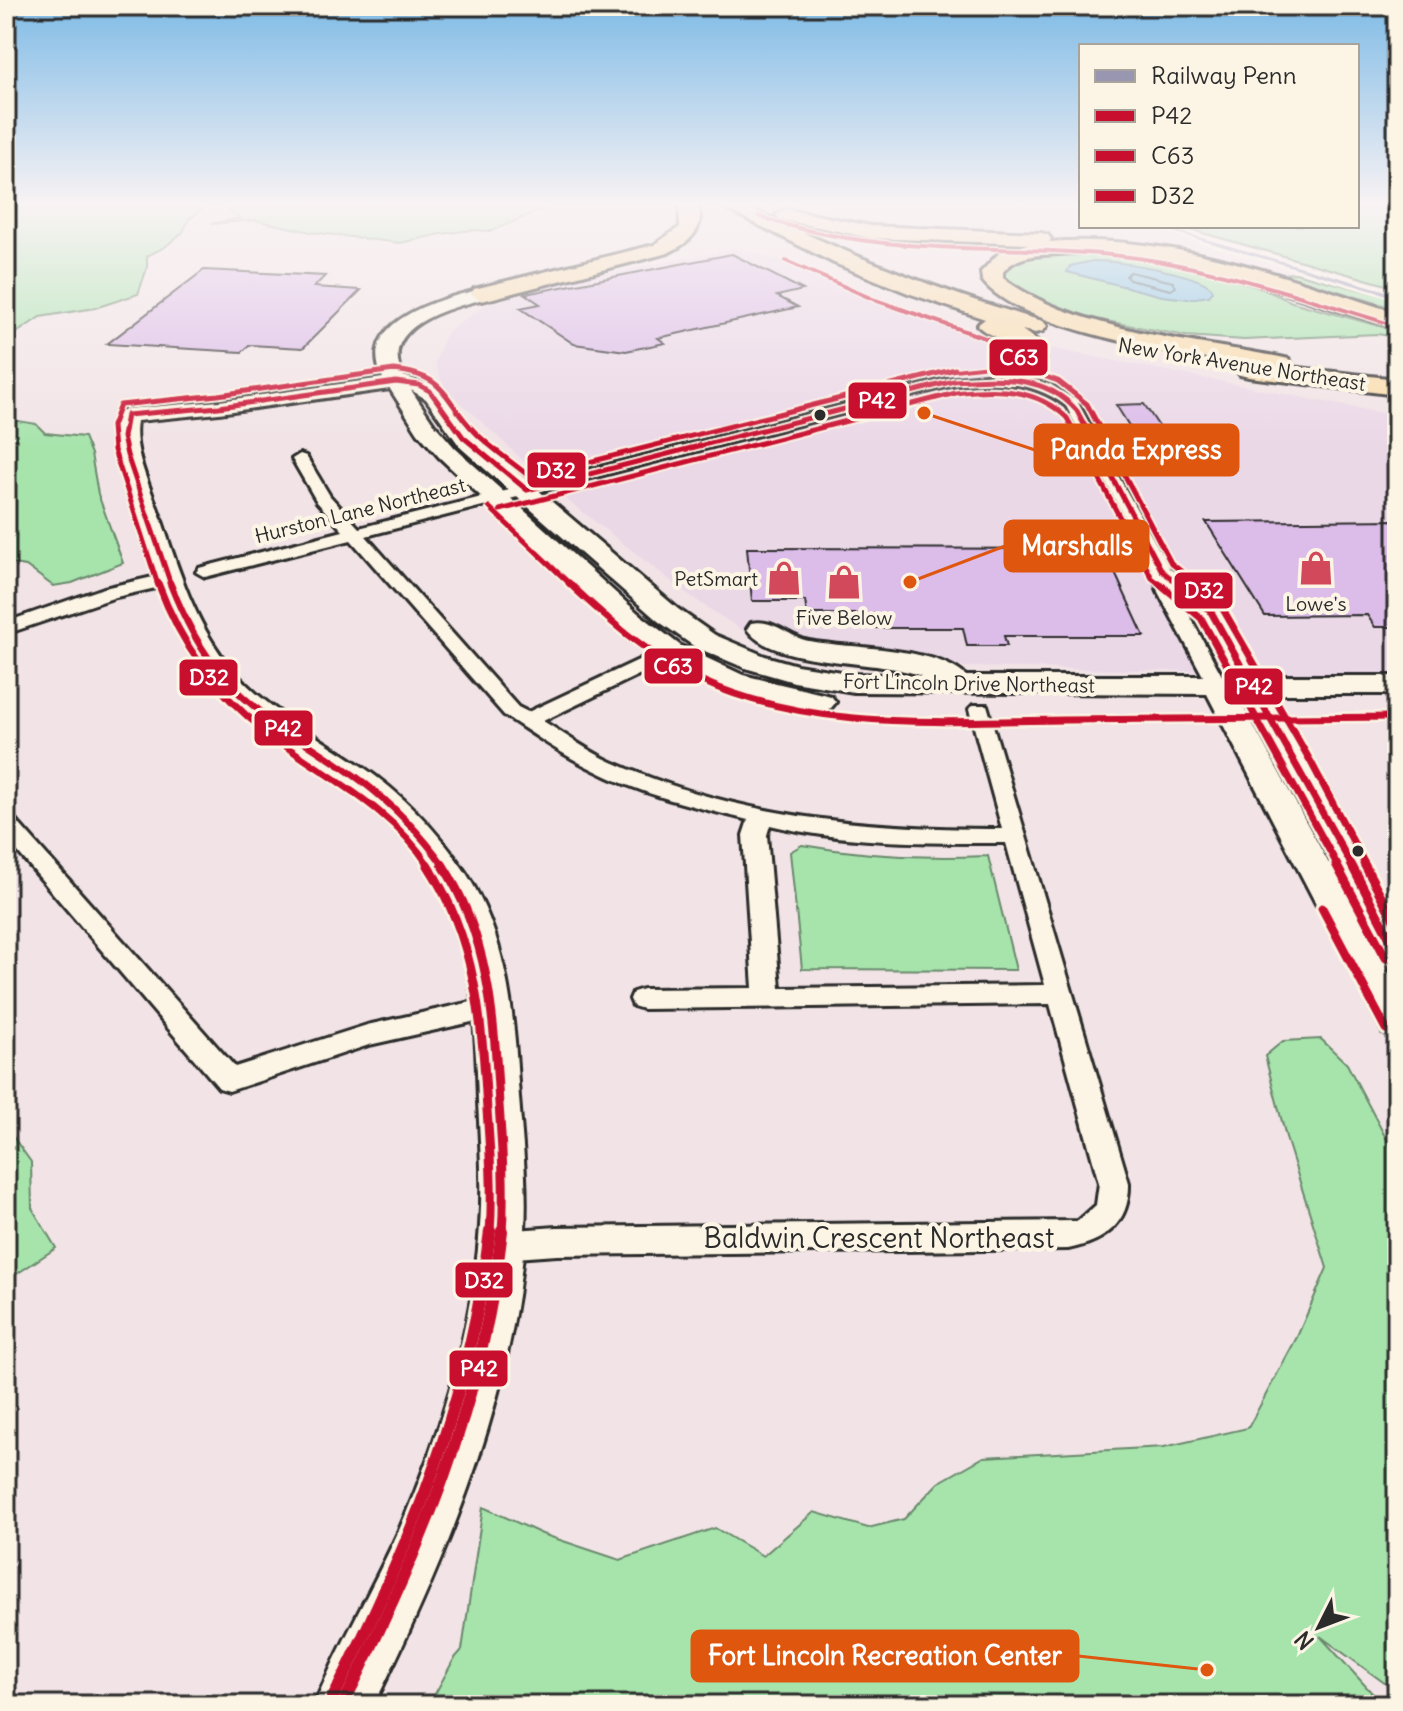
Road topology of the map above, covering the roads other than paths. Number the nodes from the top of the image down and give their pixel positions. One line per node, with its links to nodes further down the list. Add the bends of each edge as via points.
1 (518, 285): 8 (highway)
2 (870, 285): 11 (highway)
3 (905, 285): 17 (highway, New York Avenue Northeast, via 1004,318 1201,362)
4 (936, 285): 14 (highway, New York Avenue Northeast, via 1122,337)
5 (997, 285): 14 (highway, via 1063,317)
6 (1280, 285): 10 (highway)
7 (1299, 285): 9 (highway)
8 (482, 294): 18 (street, Fort Lincoln Drive Northeast, via 429,311 399,330 386,354)
9 (1397, 314)
10 (1397, 320)
11 (986, 325): 12 (highway); 16 (highway, via 1020,337 1034,350 1034,359)
12 (1054, 341)
13 (1106, 353): 19 (highway)
14 (1280, 364): 15 (highway, New York Avenue Northeast)
15 (1397, 377)
16 (1015, 380): 21 (street, Hurston Lane Northeast, via 946,383); 24 (street, Hurston Lane Northeast, via 1052,390 1072,404)
17 (1397, 387)
18 (399, 388): 21 (street, Fort Lincoln Drive Northeast, via 430,391 463,437); 22 (street, Fort Lincoln Drive Northeast, via 434,439); 25 (street, Fort Lincoln Drive Northeast, via 213,419 125,421 123,438)
19 (1397, 408)
20 (300, 459): 23 (street)
21 (527, 490): 22 (street, Hurston Lane Northeast); 31 (street, Fort Lincoln Drive Northeast, via 679,624 720,649 773,668 831,680)
22 (497, 498): 23 (street, Hurston Lane Northeast); 28 (street, Fort Lincoln Drive Northeast)
23 (353, 534): 25 (street, Hurston Lane Northeast); 33 (street, via 472,671)
24 (1162, 571): 30 (street, Hurston Lane Northeast, via 1167,592); 30 (street, via 1206,605)
25 (188, 575): 26 (street, Hurston Lane Northeast, via 111,592); 43 (street, via 187,623 220,674 264,715 378,793 437,856 476,932)
26 (6, 628)
27 (761, 629): 31 (street, via 799,648 909,661)
28 (671, 652): 31 (street, Fort Lincoln Drive Northeast, via 733,681 814,701 877,708); 33 (street)
29 (1397, 685): 30 (street)
30 (1241, 696): 31 (street, Fort Lincoln Drive Northeast); 32 (street); 37 (street); 38 (street)
31 (974, 697): 36 (street, Baldwin Crescent Northeast)
32 (1397, 705)
33 (525, 722): 34 (street, via 616,772)
34 (761, 817): 36 (street, via 875,834); 41 (street, via 755,835)
35 (6, 823): 43 (street, via 229,1080 367,1035)
36 (1016, 836): 40 (street, Baldwin Crescent Northeast)
37 (1363, 890): 38 (street); 39 (street)
38 (1327, 891): 44 (street)
39 (1397, 952)
40 (1060, 994): 41 (street); 45 (street, Baldwin Crescent Northeast, via 1114,1183 1112,1209 1089,1231 1053,1237)
41 (767, 998): 42 (street)
42 (643, 999)
43 (494, 1007): 45 (street)
44 (1397, 1023)
45 (501, 1245): 46 (street, via 484,1345 456,1448 408,1572)
46 (343, 1705)

